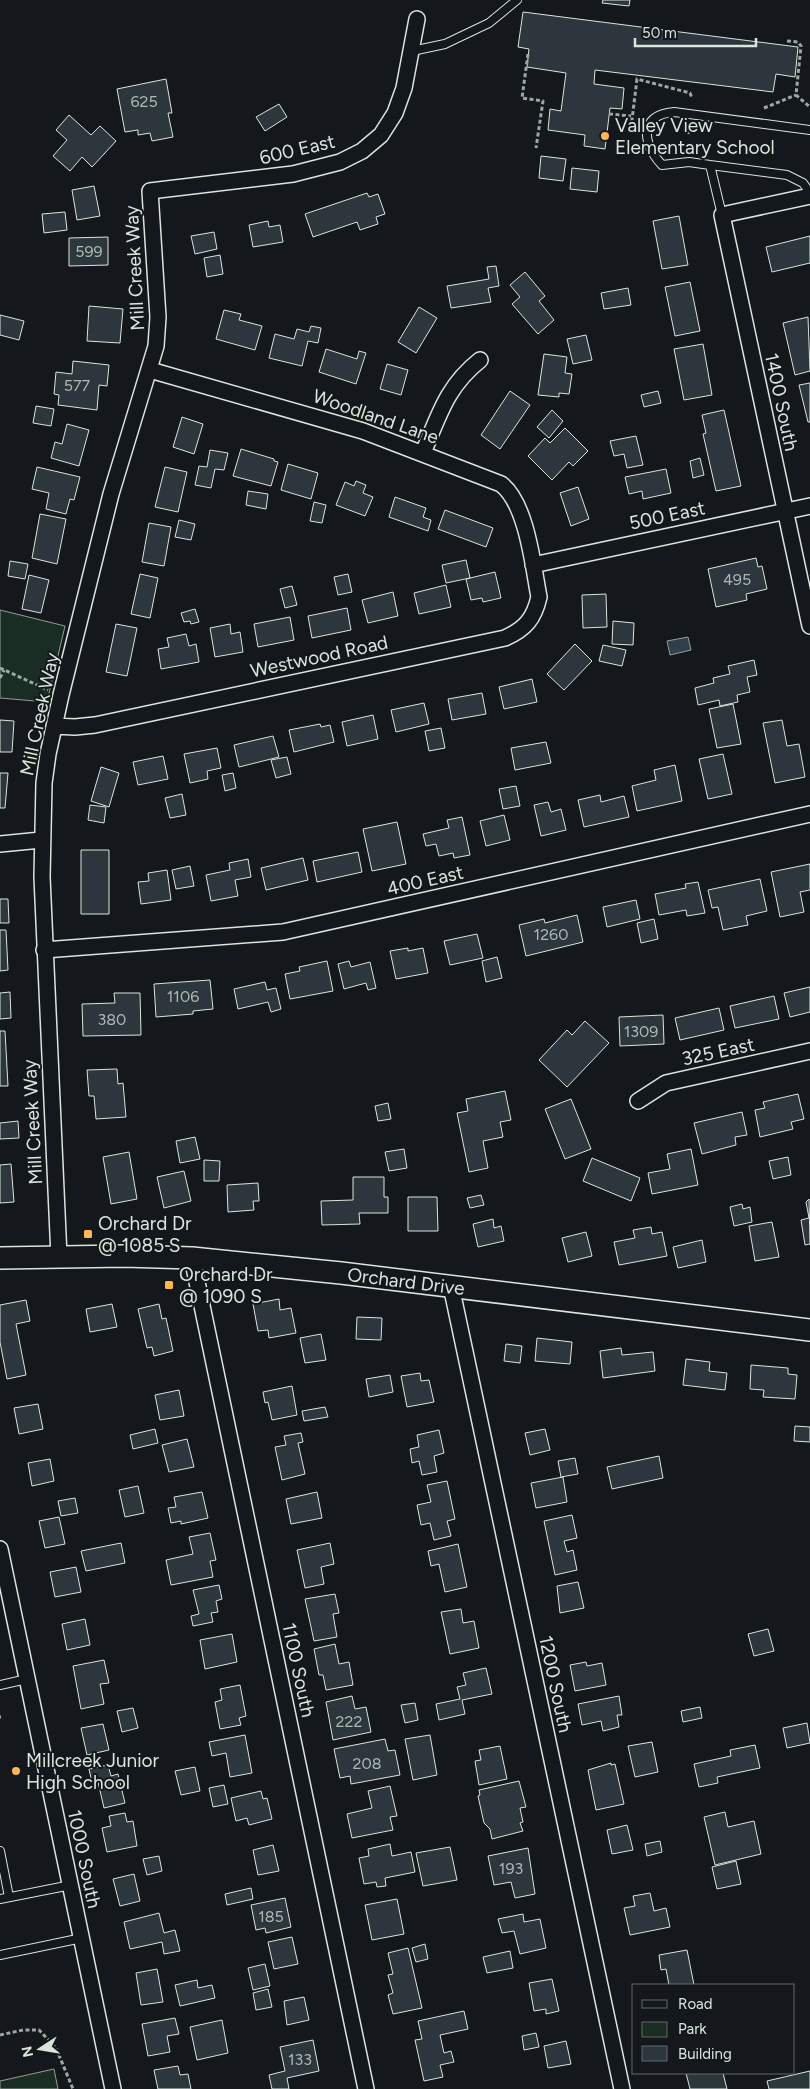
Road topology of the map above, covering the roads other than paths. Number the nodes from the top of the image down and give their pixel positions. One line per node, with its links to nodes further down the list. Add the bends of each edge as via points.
1 (516, 0): 3 (lane, via 490,23 444,44)
2 (417, 19): 3 (street, 600 East)
3 (412, 51): 6 (street, 600 East, via 395,113 381,135 362,151 340,162 293,174)
4 (810, 130): 5 (lane, via 666,113 647,126 652,155 662,166 681,162)
5 (710, 165): 7 (lane, via 787,175 803,182); 8 (lane)
6 (150, 191): 10 (street, Mill Creek Way, via 158,317)
7 (810, 195): 8 (street)
8 (722, 215): 13 (street, 1400 South)
9 (480, 360): 11 (street, via 462,374 450,391)
10 (150, 370): 11 (street, Woodland Lane, via 303,412); 16 (street, Mill Creek Way, via 111,494)
11 (423, 453): 14 (street, Woodland Lane, via 508,489 519,511)
12 (810, 506): 13 (street, 500 East)
13 (785, 511): 14 (street, 500 East); 15 (street, 1400 South)
14 (533, 564): 16 (street, Westwood Road, via 539,597 536,611 529,623 505,638 96,724)
15 (810, 626)
16 (54, 726): 18 (street, Mill Creek Way, via 44,783)
17 (810, 814): 20 (street, 400 East, via 283,932)
18 (41, 840): 19 (street); 20 (street, Mill Creek Way)
19 (0, 844)
20 (44, 950): 23 (street, Mill Creek Way)
21 (810, 1051): 22 (street, 325 East, via 666,1083)
22 (638, 1101)
23 (59, 1257): 24 (main road, Orchard Drive); 25 (main road, Orchard Drive)
24 (0, 1258)
25 (192, 1258): 26 (main road, Orchard Drive); 38 (street, 1100 South)
26 (451, 1286): 27 (main road, Orchard Drive); 39 (street, 1200 South)
27 (810, 1330)
28 (0, 1549): 29 (street, 1000 South)
29 (27, 1679): 30 (lane); 32 (street, 1000 South)
30 (0, 1685)
31 (0, 1851): 33 (lane)
32 (71, 1885): 33 (lane); 35 (street, 1000 South)
33 (9, 1897): 34 (lane)
34 (0, 1899)
35 (82, 1938): 36 (lane); 37 (street, 1000 South)
36 (0, 1955)
37 (113, 2089)
38 (366, 2089)
39 (622, 2089)

